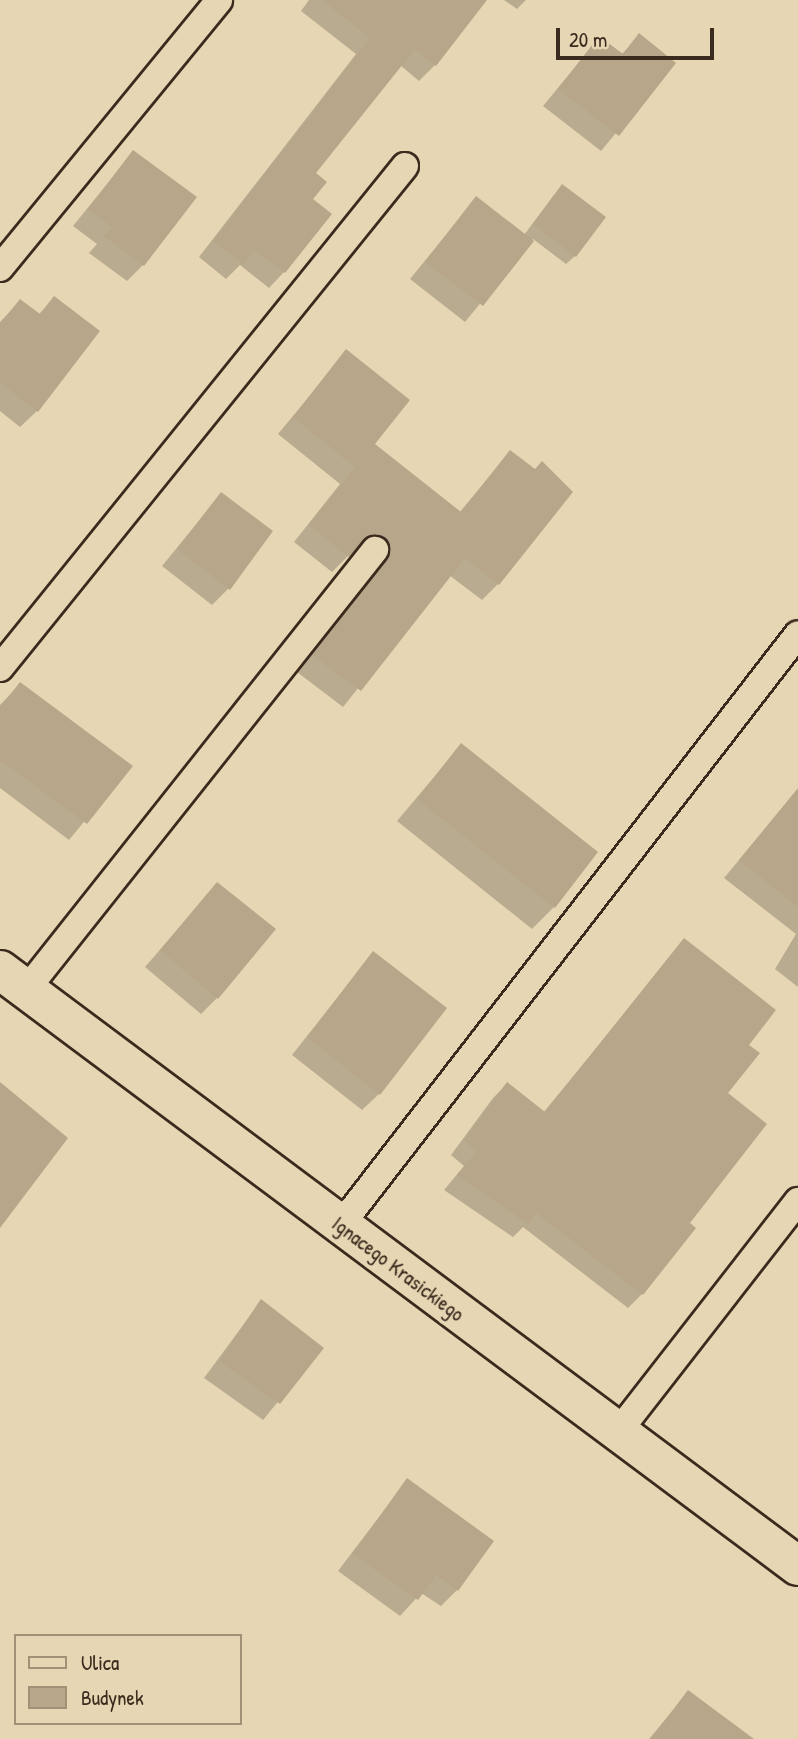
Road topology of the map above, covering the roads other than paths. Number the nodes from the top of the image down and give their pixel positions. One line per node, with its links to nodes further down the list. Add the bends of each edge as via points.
1 (219, 0): 3 (lane)
2 (405, 166): 6 (lane)
3 (0, 268)
4 (375, 550): 7 (lane)
5 (798, 634): 9 (lane)
6 (0, 668)
7 (13, 980): 9 (street, Ignacego Krasickiego)
8 (798, 1201): 10 (lane)
9 (340, 1226): 10 (street, Ignacego Krasickiego)
10 (618, 1432): 11 (street, Ignacego Krasickiego)
11 (798, 1566)

